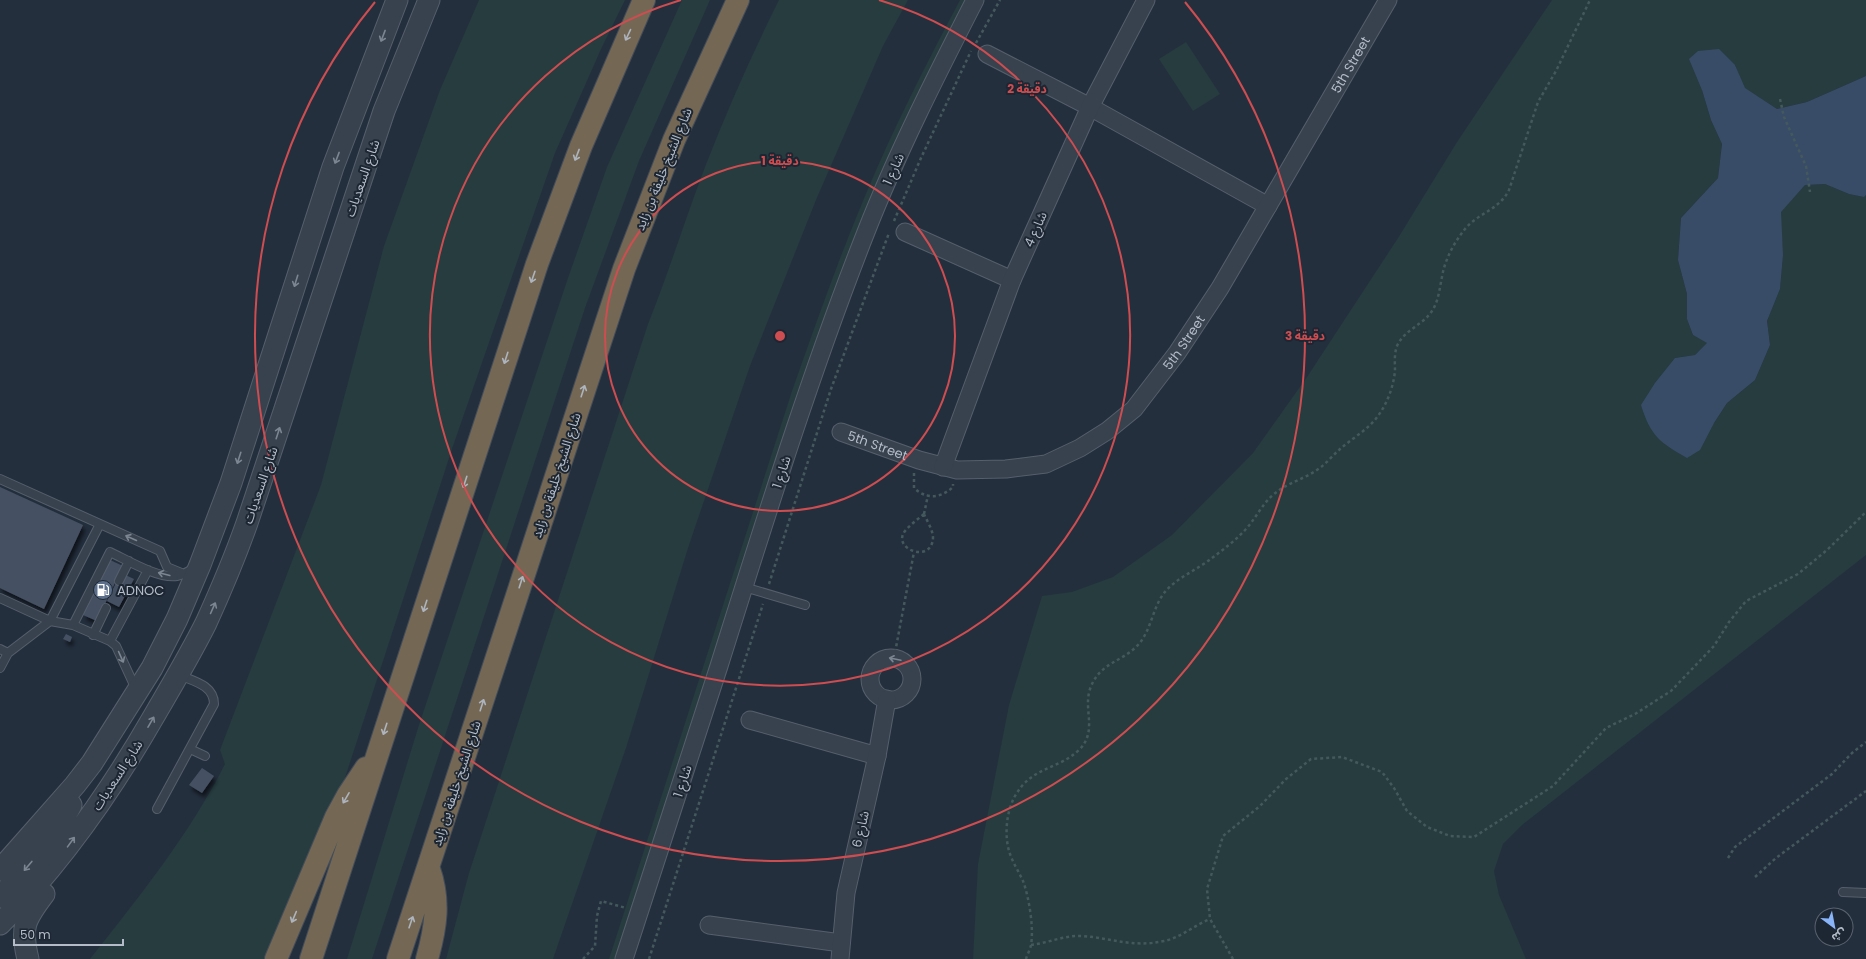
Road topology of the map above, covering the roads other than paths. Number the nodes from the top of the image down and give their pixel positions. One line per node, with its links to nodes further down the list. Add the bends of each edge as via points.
1 (397, 0): 18 (street, شارع السعديات, one-way to 18, via 333,167 233,476)
2 (429, 0): 32 (street, شارع السعديات, one-way to 2, via 205,624 242,537 384,111)
3 (644, 0): 37 (highway, one-way to 37, via 600,98 545,242)
4 (738, 0): 44 (highway, شارع الشيخ خليفة بن زايد, one-way to 4, via 624,269 674,140)
5 (975, 0): 21 (street, شارع 1, via 920,108 866,231 794,433)
6 (1146, 0): 9 (street, شارع 4)
7 (1388, 0): 10 (street, 5th Street)
8 (986, 54): 9 (street)
9 (1090, 107): 10 (street); 12 (street, شارع 4)
10 (1268, 206): 14 (street, 5th Street, via 1220,288 1177,353 1134,410 1080,448 1046,464)
11 (905, 232): 12 (street)
12 (1012, 280): 14 (street, شارع 4)
13 (841, 432): 14 (street, 5th Street)
14 (948, 472)
15 (0, 479): 16 (lane)
16 (100, 524): 18 (lane, one-way to 16, via 167,567 160,551); 25 (lane)
17 (129, 561): 19 (lane); 20 (lane); 26 (lane, via 110,552)
18 (192, 569): 19 (lane, one-way to 19, via 168,576); 33 (street, شارع السعديات, via 164,647)
19 (148, 570): 28 (lane)
20 (119, 581)
21 (744, 587): 23 (lane); 56 (street, شارع 1)
22 (0, 598): 25 (lane)
23 (806, 605)
24 (106, 608): 27 (lane)
25 (50, 621): 26 (lane); 30 (lane)
26 (74, 625): 27 (lane)
27 (93, 635): 28 (lane)
28 (110, 642): 33 (lane, one-way to 33, via 116,646 134,685)
29 (0, 649): 30 (lane)
30 (8, 654): 31 (lane)
31 (0, 668)
32 (178, 674): 36 (lane, via 207,688 214,699 213,708); 42 (street, شارع السعديات, one-way to 32, via 118,776)
33 (133, 699): 40 (street, شارع السعديات)
34 (887, 699): 34 (street, one-way to 34, via 900,698 912,682 910,669 894,658 880,661 871,672 871,686 874,692); 39 (street, شارع 6)
35 (750, 720): 39 (street)
36 (190, 749): 38 (lane); 41 (lane)
37 (377, 754): 52 (highway, one-way to 52, via 336,817); 53 (highway)
38 (205, 756)
39 (877, 756): 50 (street, شارع 6, via 846,893)
40 (75, 785): 43 (street, شارع السعديات); 47 (street, one-way to 47, via 71,806 53,835)
41 (157, 809)
42 (58, 860): 48 (street, شارع السعديات); 51 (street, via 55,879 25,921 24,939)
43 (5, 862)
44 (429, 869): 54 (highway, شارع الشيخ خليفة بن زايد, one-way to 44); 55 (highway, via 434,884 437,911 434,936)
45 (1843, 892): 46 (lane)
46 (1866, 893)
47 (0, 897)
48 (0, 924)
49 (708, 925): 50 (street)
50 (841, 951)
51 (28, 959)
52 (276, 959)
53 (311, 959)
54 (398, 959)
55 (427, 959)
56 (624, 959)

